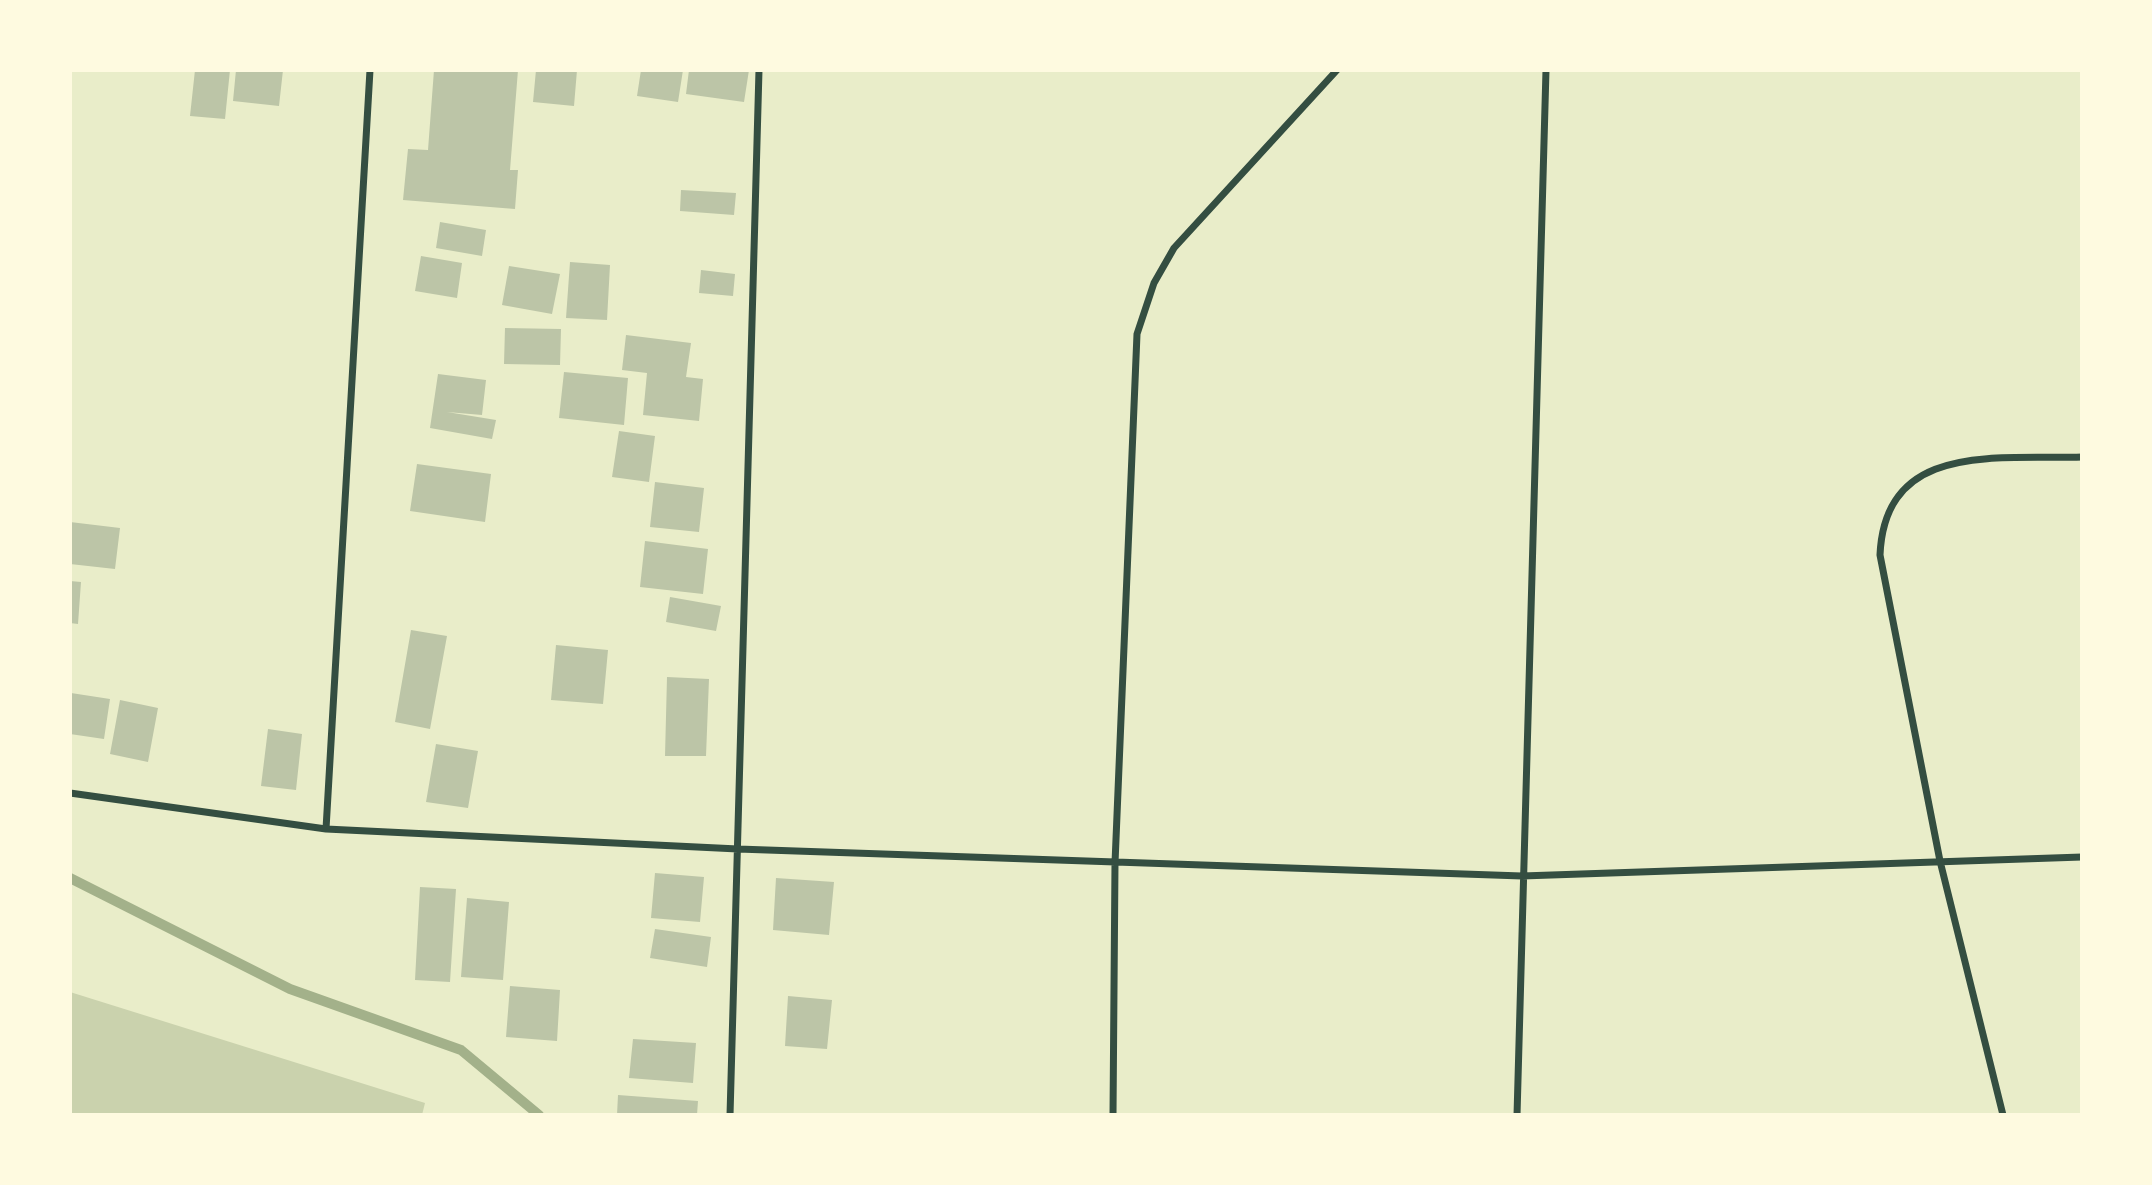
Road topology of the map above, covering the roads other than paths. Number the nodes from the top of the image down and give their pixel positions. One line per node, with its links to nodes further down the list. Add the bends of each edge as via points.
1 (370, 70): 7 (street)
2 (759, 70): 8 (street)
3 (1337, 70): 11 (street, via 1174,248 1154,283 1137,334)
4 (1546, 70): 12 (street)
5 (2082, 457): 10 (street, via 1950,462 1910,482 1890,506 1881,532 1880,555)
6 (70, 793): 7 (street)
7 (326, 829): 8 (street)
8 (738, 849): 11 (street); 13 (street)
9 (2082, 857): 10 (street)
10 (1940, 861): 12 (street); 16 (street)
11 (1115, 863): 12 (street); 14 (street)
12 (1522, 876): 15 (street)
13 (730, 1115)
14 (1114, 1115)
15 (1517, 1115)
16 (2003, 1115)

